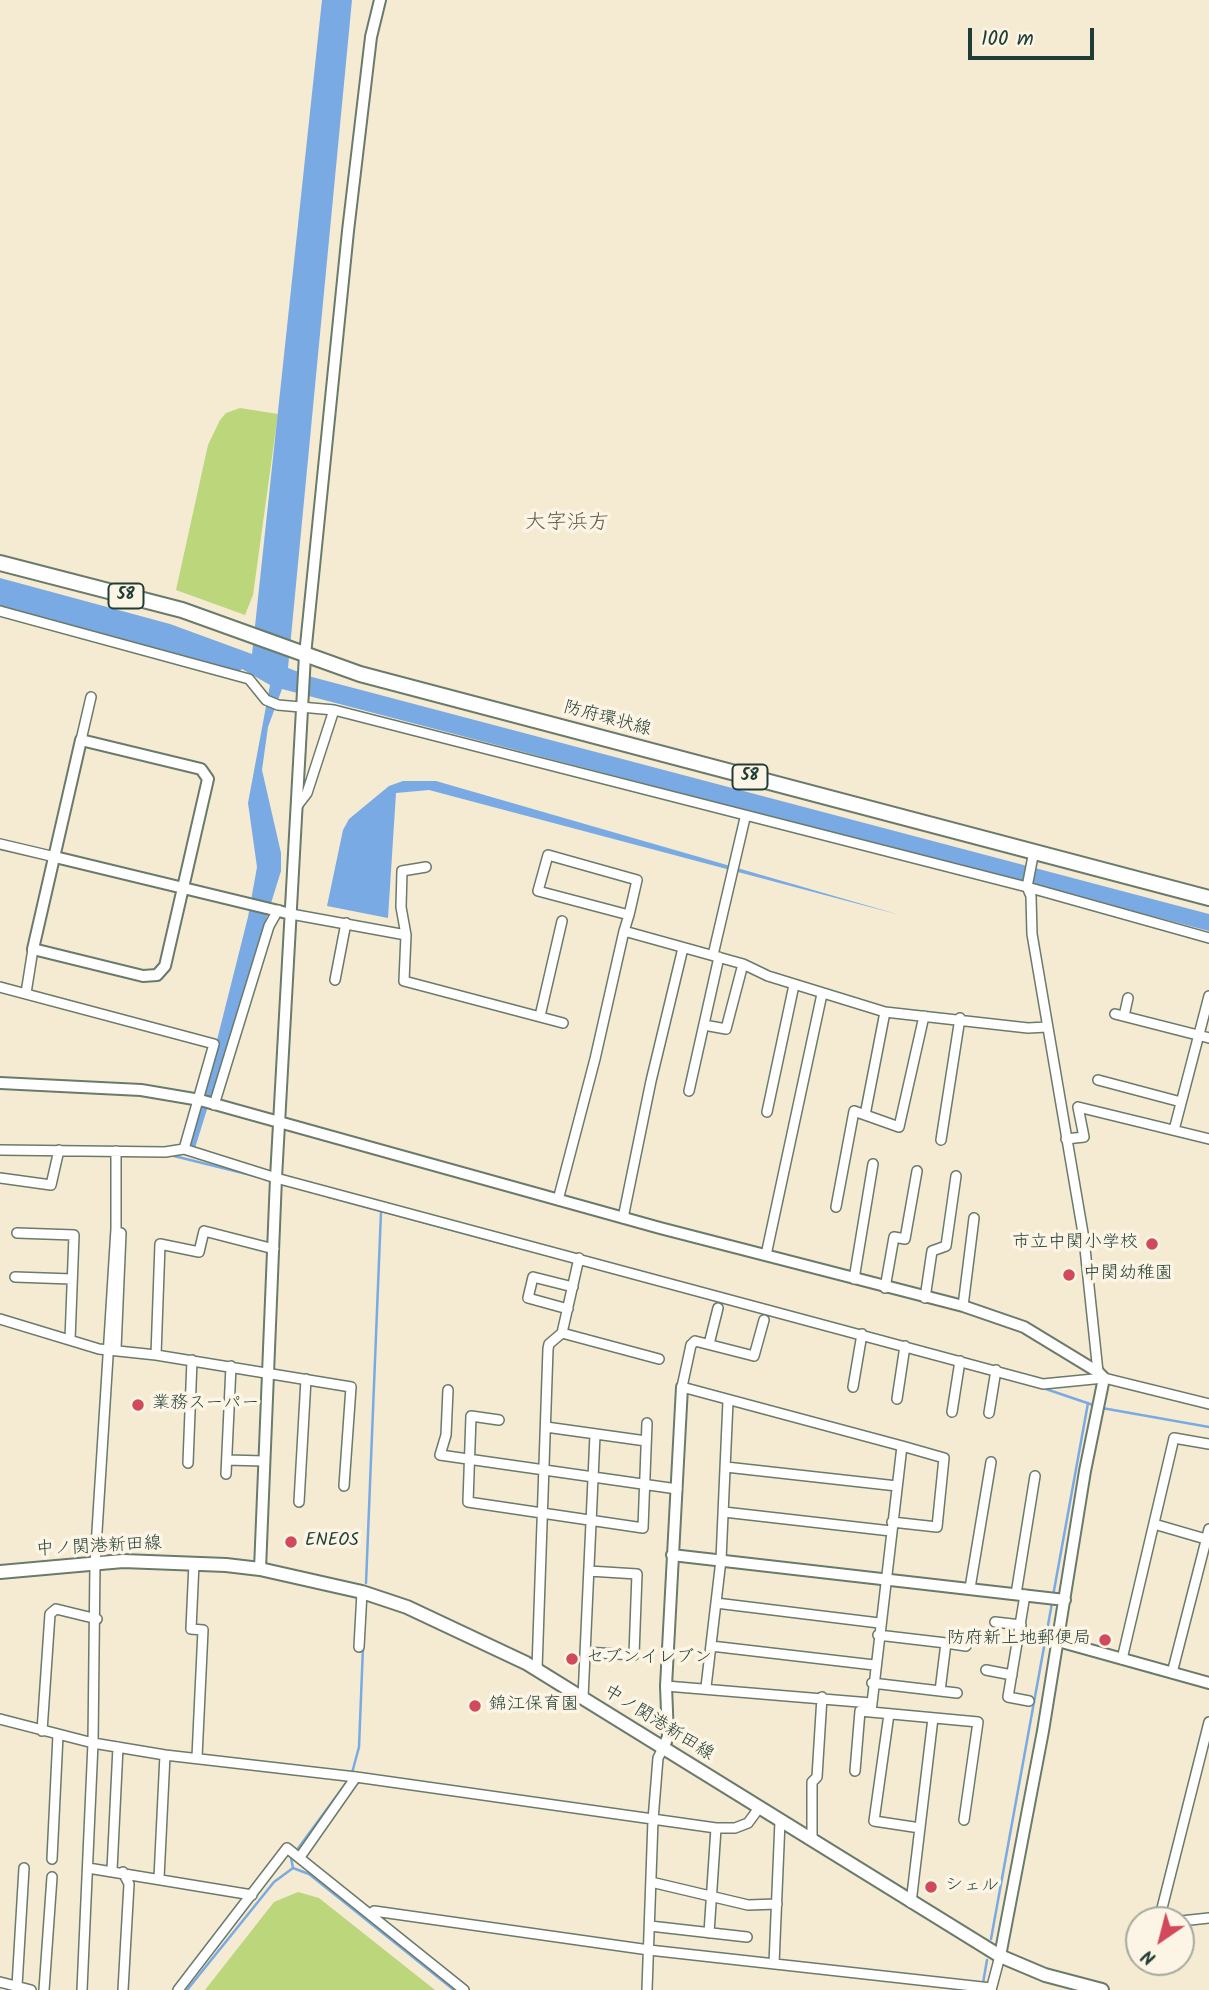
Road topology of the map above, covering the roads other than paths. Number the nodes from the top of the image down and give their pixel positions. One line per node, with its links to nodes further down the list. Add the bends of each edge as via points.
1 (380, 0): 4 (street, via 371,37)
2 (0, 563): 4 (main road, 防府環状線 / 58, via 182,610)
3 (0, 611): 6 (street, via 249,679 266,700)
4 (299, 653): 6 (street); 12 (main road, 防府環状線 / 58, via 457,701)
5 (91, 697): 8 (street)
6 (302, 706): 7 (street); 9 (street)
7 (334, 710): 9 (street, via 307,793); 10 (street)
8 (81, 740): 13 (street); 15 (street, via 206,773 208,786)
9 (297, 806): 19 (street)
10 (745, 818): 16 (street); 28 (street)
11 (0, 844): 13 (street)
12 (1035, 855): 16 (street); 17 (main road, 防府環状線 / 58)
13 (55, 857): 15 (street); 27 (street)
14 (426, 867): 24 (street, via 402,871)
15 (184, 887): 18 (street); 27 (street, via 165,965 158,975 144,976)
16 (1027, 887): 25 (street); 43 (street)
17 (1209, 898)
18 (275, 910): 19 (street); 50 (street)
19 (291, 914): 22 (street); 53 (street)
20 (629, 915): 20 (street, via 637,880 548,855 538,891); 23 (street)
21 (562, 921): 38 (street)
22 (346, 923): 24 (street); 30 (street)
23 (624, 931): 26 (street); 67 (street)
24 (406, 935): 38 (street, via 404,981)
25 (1209, 938)
26 (683, 948): 28 (street); 69 (street)
27 (33, 949): 33 (street)
28 (716, 956): 29 (street); 42 (street)
29 (743, 964): 31 (street); 42 (street, via 726,1029)
30 (335, 981)
31 (794, 985): 34 (street); 51 (street)
32 (0, 987): 33 (street)
33 (26, 993): 48 (street, via 214,1044)
34 (822, 994): 37 (street); 74 (street)
35 (1209, 996): 44 (street)
36 (1128, 998): 44 (street, via 1119,1015)
37 (885, 1012): 39 (street); 52 (street)
38 (540, 1016): 41 (street)
39 (924, 1016): 40 (street); 52 (street, via 899,1127)
40 (960, 1018): 43 (street); 57 (street)
41 (563, 1023)
42 (704, 1025): 47 (street)
43 (1047, 1027): 55 (street)
44 (1204, 1037): 49 (street)
45 (1098, 1080): 49 (street)
46 (0, 1083): 48 (street, via 141,1090)
47 (689, 1091)
48 (200, 1100): 50 (street); 58 (street)
49 (1181, 1102): 54 (street)
50 (213, 1104): 53 (street)
51 (767, 1112)
52 (865, 1115): 68 (street, via 854,1111)
53 (279, 1123): 66 (street); 67 (street)
54 (1174, 1130): 55 (street, via 1078,1107 1084,1137); 56 (street)
55 (1066, 1139): 100 (street)
56 (1209, 1139)
57 (941, 1140)
58 (184, 1149): 61 (street); 66 (street)
59 (0, 1150): 60 (street)
60 (59, 1150): 61 (street); 65 (street, via 51,1185)
61 (116, 1151): 92 (street)
62 (873, 1164): 78 (street)
63 (916, 1171): 80 (street, via 905,1239 894,1237)
64 (956, 1176): 81 (street, via 946,1246 932,1251)
65 (0, 1178)
66 (276, 1178): 73 (street); 75 (street)
67 (558, 1200): 69 (street)
68 (836, 1207)
69 (623, 1218): 74 (street)
70 (974, 1218): 82 (street)
71 (17, 1233): 77 (street, via 74,1235)
72 (121, 1233): 92 (street)
73 (274, 1250): 93 (street, via 204,1231 199,1252 160,1244); 99 (street)
74 (765, 1255): 78 (street)
75 (579, 1258): 79 (street); 88 (street)
76 (15, 1277): 77 (street)
77 (72, 1279): 89 (street)
78 (854, 1279): 80 (street)
79 (573, 1287): 84 (street); 84 (street, via 533,1277 528,1298)
80 (885, 1288): 81 (street)
81 (925, 1298): 82 (street)
82 (963, 1306): 100 (street, via 1024,1326)
83 (718, 1308): 90 (street)
84 (568, 1309): 87 (street)
85 (0, 1319): 89 (street)
86 (764, 1320): 90 (street, via 754,1356)
87 (562, 1333): 94 (street); 112 (street, via 548,1349)
88 (862, 1334): 91 (street); 103 (street)
89 (70, 1340): 92 (street)
90 (709, 1344): 102 (street, via 695,1341 691,1345)
91 (905, 1346): 96 (street); 105 (street)
92 (111, 1349): 93 (street); 140 (street)
93 (156, 1355): 95 (street)
94 (659, 1359)
95 (192, 1360): 97 (street); 121 (street)
96 (960, 1361): 98 (street); 108 (street)
97 (231, 1366): 99 (street); 118 (street)
98 (996, 1370): 100 (street, via 1043,1384); 109 (street)
99 (268, 1372): 101 (street); 119 (street)
100 (1101, 1375): 107 (street); 149 (street)
101 (306, 1379): 127 (street, via 351,1387); 131 (street)
102 (682, 1387): 106 (street); 130 (street)
103 (853, 1387)
104 (448, 1390): 117 (street, via 446,1435 440,1455)
105 (897, 1399)
106 (728, 1401): 116 (street); 122 (street)
107 (1209, 1404)
108 (952, 1412)
109 (989, 1413)
110 (499, 1420): 117 (street, via 471,1416)
111 (647, 1423): 114 (street)
112 (546, 1427): 113 (street); 123 (street)
113 (595, 1435): 114 (street); 126 (street)
114 (646, 1441): 128 (street)
115 (1209, 1444): 135 (street, via 1174,1438)
116 (902, 1446): 129 (street); 136 (street, via 944,1458 937,1527)
117 (471, 1459): 123 (street); 133 (street, via 468,1502)
118 (227, 1460): 119 (street); 124 (street)
119 (264, 1461): 142 (street)
120 (991, 1462): 146 (street)
121 (188, 1463)
122 (726, 1467): 129 (street); 132 (street)
123 (544, 1470): 126 (street); 133 (street)
124 (226, 1475)
125 (1035, 1476): 148 (street)
126 (593, 1478): 128 (street); 134 (street)
127 (344, 1486)
128 (646, 1486): 130 (street); 134 (street, via 643,1528)
129 (897, 1486): 136 (street)
130 (677, 1489): 138 (street)
131 (299, 1502)
132 (724, 1512): 136 (street); 139 (street)
133 (542, 1514): 134 (street); 164 (street)
134 (591, 1521): 143 (street)
135 (1154, 1524): 137 (street); 162 (street)
136 (891, 1527): 145 (street)
137 (1208, 1536): 166 (street)
138 (673, 1555): 139 (street); 170 (street)
139 (721, 1560): 145 (street); 150 (street)
140 (96, 1563): 141 (main road, 中ノ関港新田線); 144 (main road, 中ノ関港新田線); 151 (street)
141 (194, 1563): 142 (main road, 中ノ関港新田線); 188 (street, via 191,1629 203,1630)
142 (260, 1569): 147 (main road, 中ノ関港新田線)
143 (589, 1571): 161 (street); 161 (street, via 637,1574 634,1655)
144 (0, 1572)
145 (886, 1578): 146 (street); 153 (street)
146 (970, 1588): 148 (street)
147 (362, 1592): 160 (street); 164 (main road, 中ノ関港新田線, via 458,1628)
148 (1021, 1594): 149 (street); 154 (street)
149 (1065, 1600): 156 (street)
150 (716, 1604): 153 (street); 158 (street)
151 (97, 1619): 182 (street, via 56,1609 50,1614); 184 (street)
152 (995, 1622): 154 (street)
153 (879, 1623): 155 (street)
154 (1021, 1625): 167 (street)
155 (878, 1635): 157 (street); 163 (street)
156 (1058, 1641): 162 (street); 216 (street)
157 (946, 1643): 159 (street); 172 (street)
158 (711, 1646): 163 (street); 171 (street)
159 (965, 1646)
160 (359, 1647)
161 (585, 1652): 175 (street)
162 (1122, 1659): 166 (street)
163 (874, 1665): 168 (street)
164 (537, 1669): 175 (main road, 中ノ関港新田線)
165 (986, 1670): 167 (street)
166 (1172, 1673): 169 (street)
167 (1012, 1675): 176 (street, via 1008,1697)
168 (872, 1683): 172 (street); 177 (street)
169 (1209, 1683)
170 (666, 1686): 171 (street); 186 (street, via 668,1737)
171 (706, 1688): 174 (street)
172 (940, 1690): 173 (street)
173 (957, 1693)
174 (822, 1697): 177 (street); 197 (street, via 817,1777 812,1783)
175 (583, 1698): 186 (main road, 中ノ関港新田線)
176 (1029, 1701)
177 (871, 1707): 178 (street); 189 (street, via 860,1711)
178 (889, 1714): 179 (street); 196 (street, via 874,1821)
179 (933, 1718): 193 (street, via 978,1722); 196 (street)
180 (0, 1719): 182 (street)
181 (1209, 1722): 210 (street)
182 (42, 1731): 183 (street)
183 (58, 1735): 184 (street); 199 (street)
184 (93, 1743): 185 (street); 200 (street)
185 (118, 1747): 187 (street); 202 (street)
186 (663, 1748): 191 (main road, 中ノ関港新田線); 192 (street, via 658,1758)
187 (165, 1755): 188 (street); 204 (street)
188 (197, 1757): 190 (street)
189 (855, 1771)
190 (356, 1777): 192 (street); 198 (street)
191 (759, 1808): 194 (main road, 中ノ関港新田線); 195 (street, via 748,1823)
192 (653, 1820): 195 (street); 205 (street)
193 (964, 1820)
194 (780, 1821): 197 (main road, 中ノ関港新田線); 209 (street)
195 (716, 1828): 206 (street)
196 (920, 1828): 208 (street)
197 (813, 1841): 208 (main road, 中ノ関港新田線)
198 (300, 1857): 207 (street, via 287,1849); 211 (street)
199 (52, 1859)
200 (88, 1867): 202 (street); 223 (street)
201 (24, 1868): 219 (street)
202 (117, 1871): 204 (street); 224 (street, via 129,1884)
203 (52, 1877): 222 (street)
204 (159, 1878): 207 (street)
205 (651, 1882): 206 (street); 212 (street)
206 (713, 1894): 209 (street, via 748,1905); 213 (street)
207 (252, 1895): 225 (street)
208 (911, 1903): 216 (main road, 中ノ関港新田線)
209 (777, 1904): 217 (street)
210 (1162, 1906)
211 (370, 1914): 215 (street); 226 (street)
212 (650, 1926): 213 (street); 215 (street)
213 (709, 1933): 214 (street)
214 (747, 1937)
215 (649, 1950): 217 (street); 227 (street)
216 (1000, 1956): 220 (street); 228 (main road, 中ノ関港新田線, via 1045,1975)
217 (774, 1964): 220 (street)
218 (0, 1982): 219 (street)
219 (17, 1986): 221 (street)
220 (991, 1989)
221 (31, 1990)
222 (44, 1990)
223 (82, 1990)
224 (123, 1990)
225 (178, 1990)
226 (464, 1990)
227 (647, 1990)
228 (1102, 1990)

